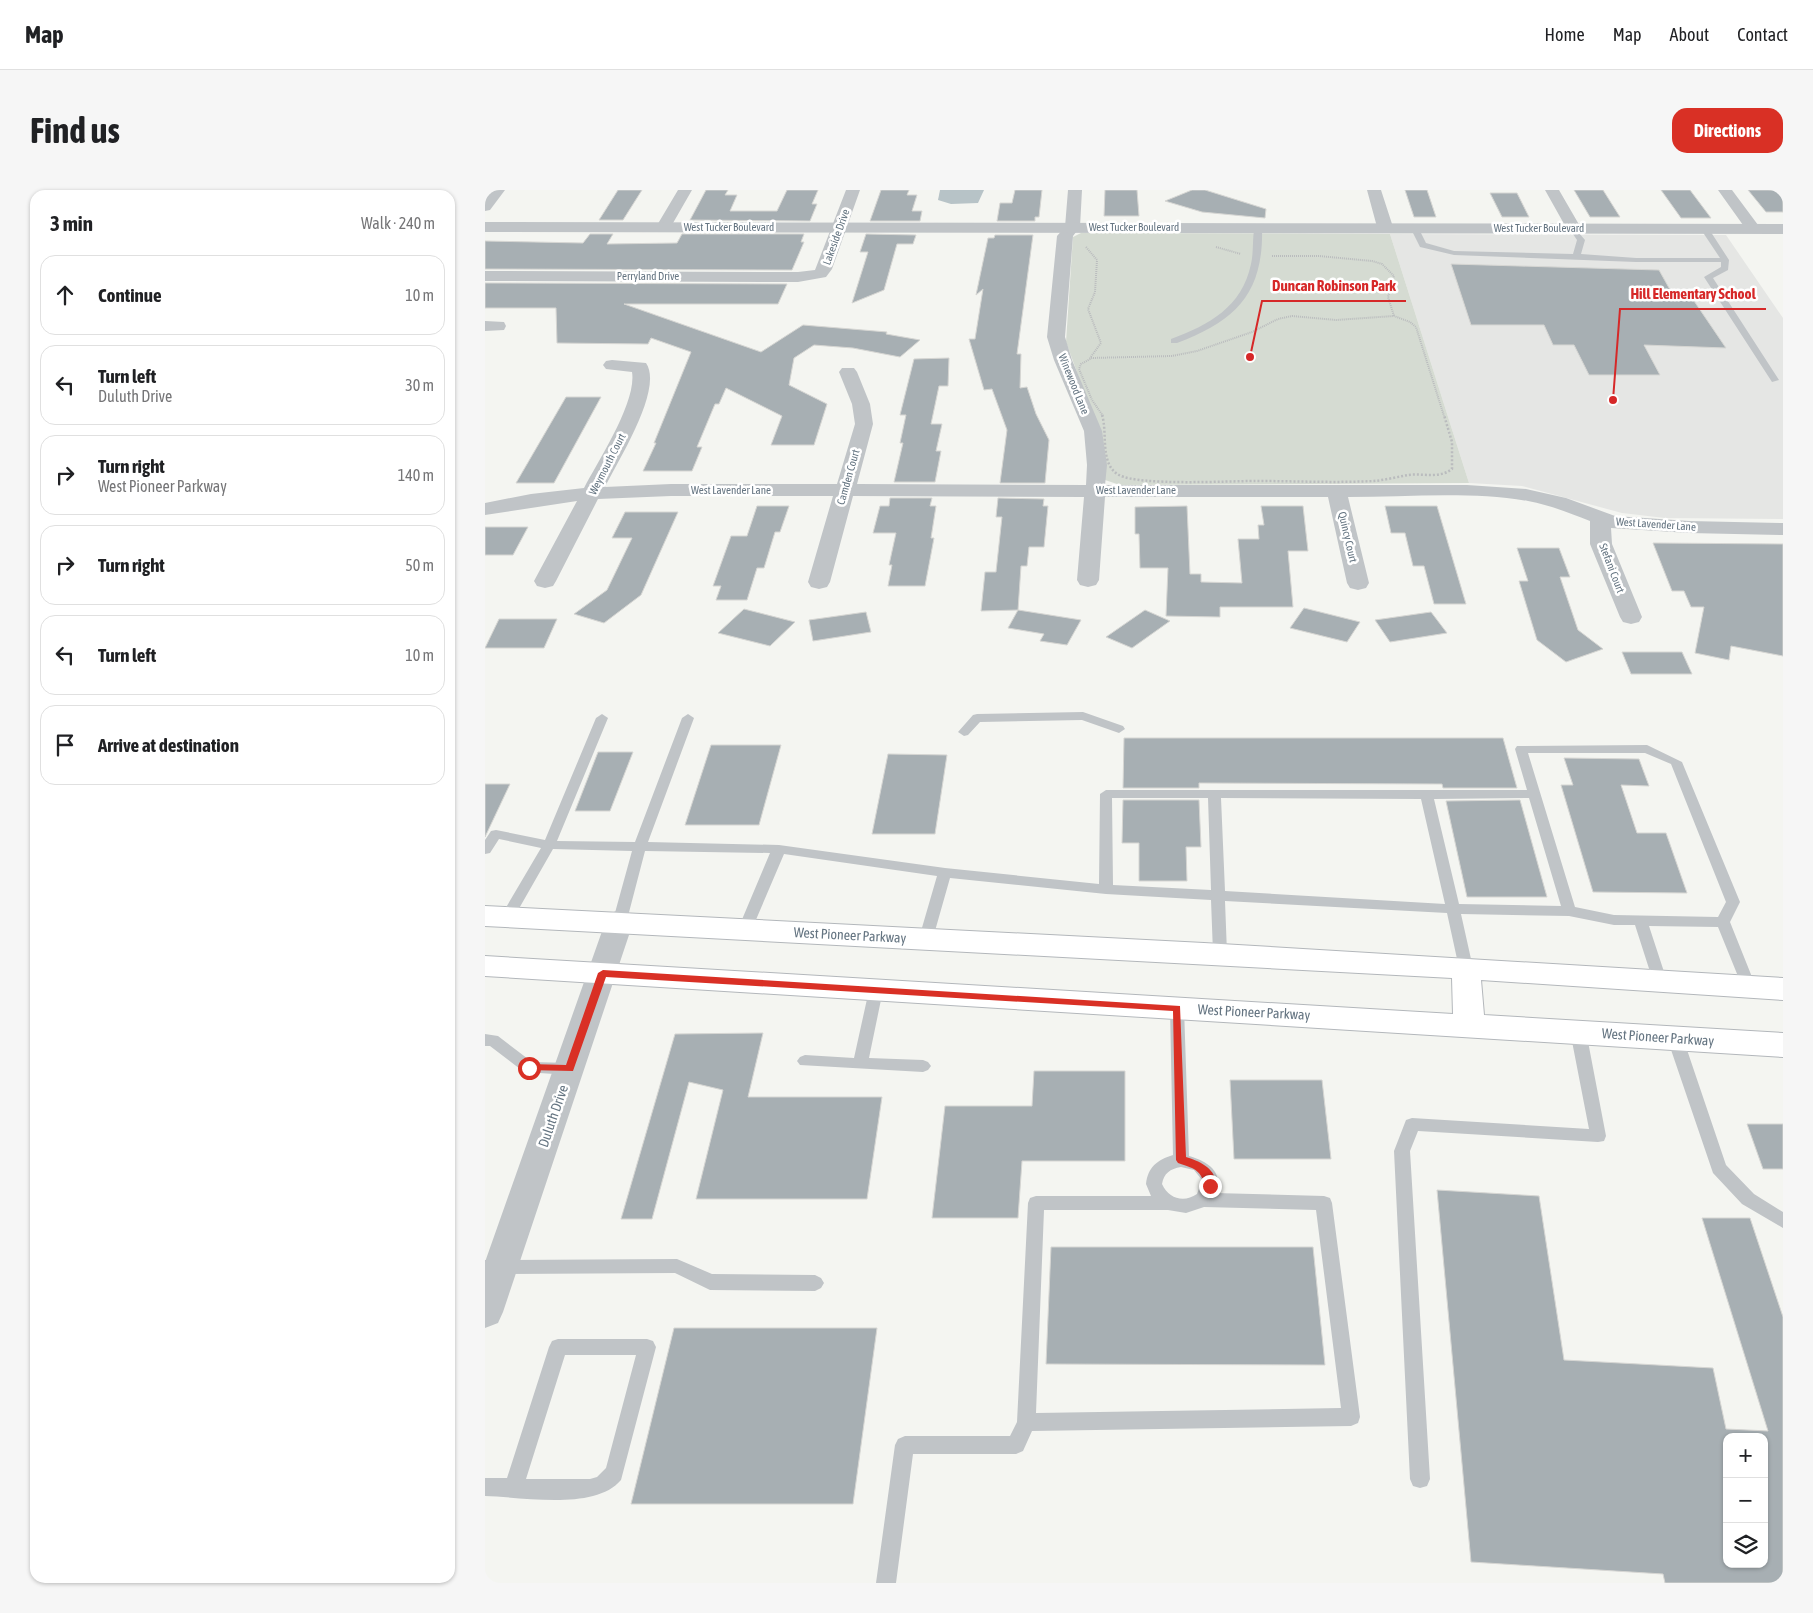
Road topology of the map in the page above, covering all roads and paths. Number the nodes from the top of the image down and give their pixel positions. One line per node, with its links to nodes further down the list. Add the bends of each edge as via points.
1 (497, 190): 8 (street)
2 (685, 190): 10 (street)
3 (853, 190): 11 (street, Lakeside Drive)
4 (1075, 190): 12 (street, Winewood Lane)
5 (1374, 190): 14 (street)
6 (1552, 190): 16 (street)
7 (1725, 190): 18 (street)
8 (485, 207)
9 (485, 227): 10 (street, West Tucker Boulevard)
10 (664, 227): 11 (street, West Tucker Boulevard)
11 (839, 227): 12 (street, West Tucker Boulevard); 25 (street, Lakeside Drive, via 824,269 820,274)
12 (1072, 227): 13 (street, West Tucker Boulevard); 33 (street, Winewood Lane, via 1065,236 1056,336 1093,431 1097,465)
13 (1258, 227): 14 (street, West Tucker Boulevard); 22 (lane)
14 (1385, 227): 15 (street, West Tucker Boulevard)
15 (1414, 227): 16 (street, West Tucker Boulevard); 23 (lane, via 1423,245 1454,253)
16 (1573, 228): 17 (street, West Tucker Boulevard); 23 (lane, via 1581,240)
17 (1704, 228): 18 (street, West Tucker Boulevard); 24 (lane)
18 (1753, 229): 19 (street, West Tucker Boulevard)
19 (1783, 229)
20 (1083, 243): 29 (path, via 1097,260 1095,292 1088,309 1101,343)
21 (1209, 243): 22 (path, via 1225,251)
22 (1259, 256): 27 (path, via 1333,257 1383,264 1394,276 1388,296); 28 (lane, via 1243,295 1231,310 1203,330)
23 (1576, 256): 24 (lane)
24 (1725, 260): 32 (lane, via 1723,271 1708,277)
25 (810, 275): 26 (street, Perryland Drive)
26 (485, 276)
27 (1394, 316): 29 (path, via 1336,320 1292,316 1197,351 1172,356); 29 (path, via 1410,322 1419,334 1452,442 1453,467 1447,473 1375,481 1168,482 1129,479 1117,474 1106,456 1106,427 1079,369)
28 (1174, 341)
29 (1087, 360)
30 (612, 365): 36 (street, Weymouth Court, via 636,365 640,367 642,378 633,414)
31 (848, 372): 34 (street, Camden Court, via 861,404 863,424)
32 (1775, 380)
33 (1095, 490): 34 (street, West Lavender Lane); 35 (street, West Lavender Lane); 40 (street, Winewood Lane)
34 (844, 491): 36 (street, West Lavender Lane); 42 (street, Camden Court)
35 (1337, 491): 38 (street, West Lavender Lane, via 1495,492 1559,502); 43 (street, Quincy Court)
36 (592, 493): 37 (street, West Lavender Lane); 41 (street, Weymouth Court)
37 (485, 509)
38 (1600, 518): 39 (street, West Lavender Lane, via 1612,522 1689,527); 44 (street, Stefani Court, via 1601,544)
39 (1783, 528)
40 (1088, 580)
41 (545, 581)
42 (819, 582)
43 (1358, 583)
44 (1631, 617)
45 (602, 718): 52 (lane)
46 (688, 718): 53 (lane)
47 (1119, 729): 48 (lane, via 1083,716 977,718)
48 (963, 732)
49 (1215, 794): 51 (lane); 57 (lane, via 1106,794); 58 (lane)
50 (1535, 794): 51 (lane); 60 (lane); 64 (lane, via 1521,749 1647,749 1676,762 1733,902)
51 (1427, 795): 59 (lane)
52 (549, 844): 53 (lane); 55 (lane, via 496,834); 61 (lane)
53 (640, 846): 54 (lane); 62 (lane)
54 (779, 849): 56 (lane); 65 (lane)
55 (485, 850)
56 (945, 873): 57 (lane); 66 (lane)
57 (1106, 888): 58 (lane)
58 (1218, 895): 59 (lane); 67 (lane)
59 (1454, 909): 60 (lane); 69 (lane)
60 (1569, 910): 63 (lane, via 1614,920)
61 (497, 916): 62 (main road, West Pioneer Parkway)
62 (620, 920): 65 (main road, West Pioneer Parkway); 70 (street, Duluth Drive)
63 (1640, 920): 64 (lane); 71 (lane)
64 (1723, 922): 72 (lane)
65 (745, 929): 66 (main road, West Pioneer Parkway)
66 (926, 938): 67 (main road, West Pioneer Parkway)
67 (1220, 953): 69 (main road, West Pioneer Parkway)
68 (485, 966): 70 (main road, West Pioneer Parkway)
69 (1466, 968): 71 (main road, West Pioneer Parkway); 76 (main road)
70 (603, 973): 74 (main road, West Pioneer Parkway); 84 (street, Duluth Drive)
71 (1660, 981): 72 (main road, West Pioneer Parkway)
72 (1749, 987): 73 (main road, West Pioneer Parkway)
73 (1783, 989)
74 (876, 990): 75 (main road, West Pioneer Parkway); 82 (lane)
75 (1177, 1008): 76 (main road, West Pioneer Parkway); 85 (lane)
76 (1469, 1024): 77 (main road, West Pioneer Parkway)
77 (1579, 1032): 78 (main road, West Pioneer Parkway); 93 (lane, via 1598,1136 1412,1124 1401,1151)
78 (1675, 1038): 80 (main road, West Pioneer Parkway); 88 (lane, via 1719,1168 1748,1199)
79 (485, 1040): 84 (lane, via 493,1040 529,1068)
80 (1783, 1045)
81 (805, 1061): 82 (lane)
82 (860, 1064): 83 (lane)
83 (923, 1066)
84 (569, 1069): 89 (street, Duluth Drive)
85 (1181, 1160): 86 (lane, via 1199,1165 1210,1178 1208,1194); 87 (lane, via 1165,1165 1155,1176 1155,1191)
86 (1202, 1200): 87 (lane, via 1184,1207); 92 (lane, via 1324,1203 1351,1417)
87 (1167, 1203): 92 (lane, via 1036,1203)
88 (1783, 1221)
89 (493, 1267): 90 (lane, via 677,1266 710,1282); 91 (street, Duluth Drive)
90 (815, 1283)
91 (485, 1312)
92 (1026, 1422): 96 (lane, via 1015,1445 905,1445)
93 (1420, 1479)
94 (485, 1487): 95 (lane)
95 (514, 1487): 95 (lane, via 589,1488 606,1483 614,1473 647,1347 558,1347)
96 (886, 1583)

